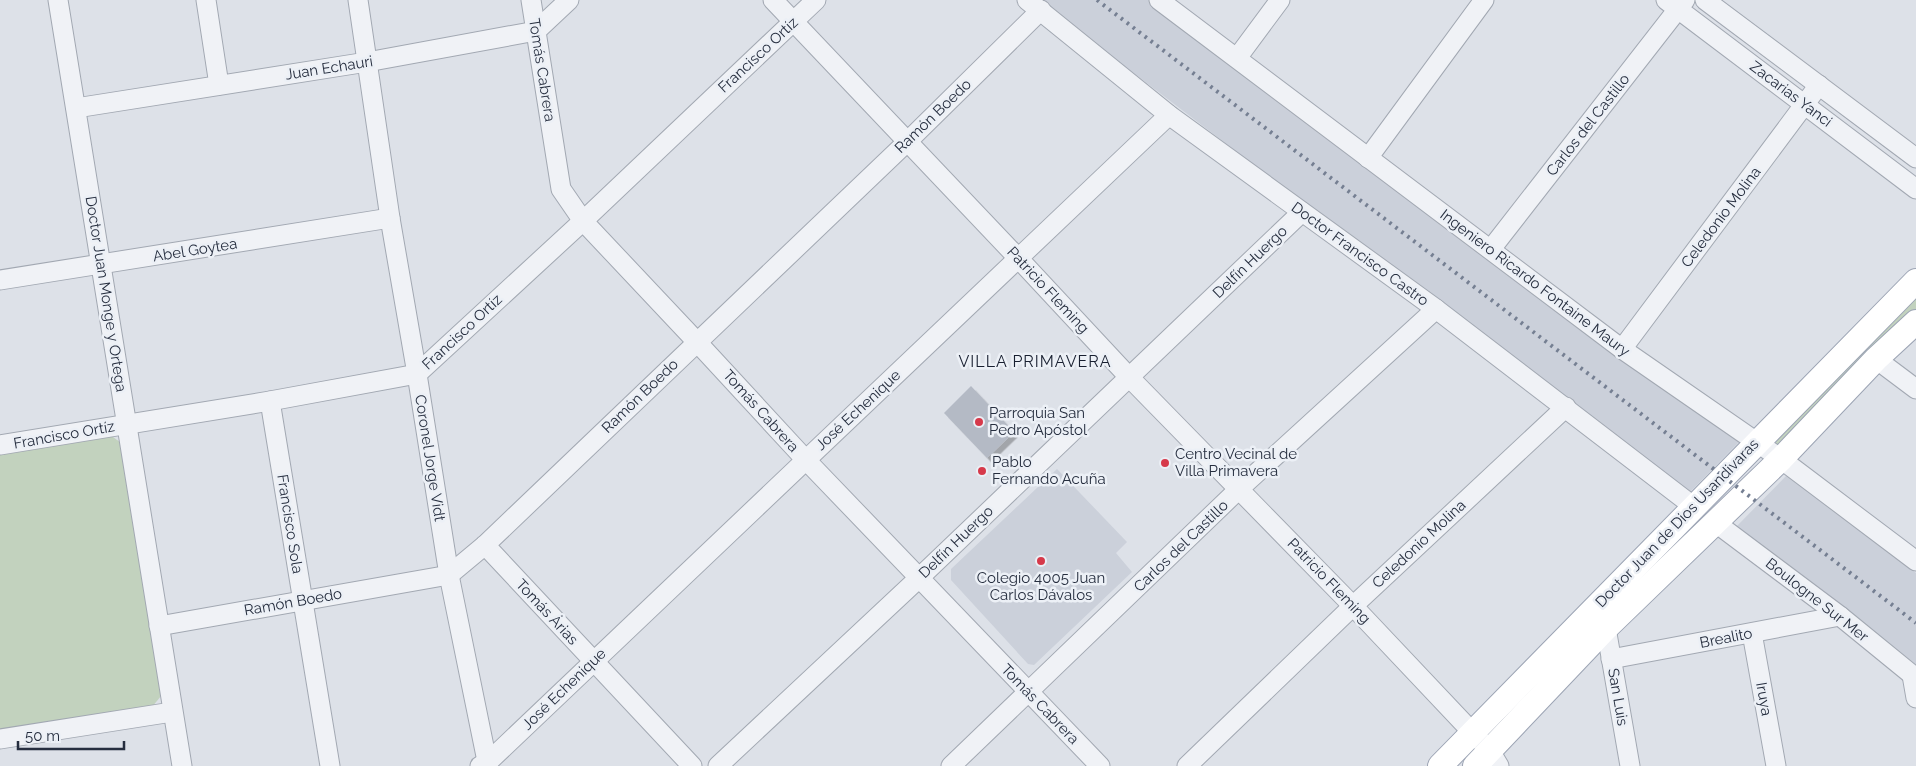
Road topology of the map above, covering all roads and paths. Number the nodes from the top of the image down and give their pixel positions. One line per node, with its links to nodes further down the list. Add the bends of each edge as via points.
1 (58, 0): 21 (street, Doctor Juan Monge y Ortega)
2 (206, 0): 18 (street)
3 (358, 0): 17 (street, Coronel Jorge Vidt)
4 (531, 0): 15 (street, Tomás Cabrera)
5 (569, 0): 15 (street)
6 (773, 0): 14 (street, Patricio Fleming)
7 (816, 0): 14 (street, Francisco Ortíz)
8 (1159, 0): 16 (street, Ingeniero Ricardo Fontaine Maury)
9 (1280, 0): 16 (street)
10 (1484, 0): 24 (street)
11 (1706, 0): 19 (street, Zacarias Yanci)
12 (1676, 3): 20 (street, Zacarias Yanci); 30 (street, Carlos del Castillo)
13 (1034, 5): 22 (street, Doctor Francisco Castro); 23 (street, Ramón Boedo)
14 (793, 21): 23 (street, Patricio Fleming); 29 (street, Francisco Ortíz)
15 (536, 31): 17 (street, Juan Echauri); 29 (street, Tomás Cabrera, via 561,189)
16 (1237, 58): 24 (street, Ingeniero Ricardo Fontaine Maury)
17 (367, 62): 18 (street, Juan Echauri); 28 (street, Coronel Jorge Vidt)
18 (219, 85): 21 (street, Juan Echauri)
19 (1820, 85): 20 (street, Celedonio Molina); 25 (street, Zacarias Yanci)
20 (1806, 105): 26 (street, Zacarias Yanci); 38 (street, Celedonio Molina)
21 (76, 108): 32 (street, Doctor Juan Monge y Ortega)
22 (1169, 116): 27 (street, Doctor Francisco Castro); 31 (street, José Echenique)
23 (908, 141): 31 (street, Patricio Fleming); 37 (street, Ramón Boedo)
24 (1368, 158): 30 (street, Ingeniero Ricardo Fontaine Maury)
25 (1916, 158)
26 (1916, 189)
27 (1302, 212): 35 (street, Doctor Francisco Castro); 41 (street, Delfín Huergo)
28 (390, 218): 32 (street, Abel Goytea); 40 (street, Coronel Jorge Vidt)
29 (582, 221): 37 (street, Tomás Cabrera); 40 (street, Francisco Ortíz)
30 (1491, 249): 38 (street, Ingeniero Ricardo Fontaine Maury)
31 (1019, 258): 41 (street, Patricio Fleming); 49 (street, José Echenique)
32 (101, 265): 33 (street, Abel Goytea); 45 (street, Doctor Juan Monge y Ortega)
33 (0, 280)
34 (1916, 281): 46 (main road, Doctor Juan de Dios Usandivaras)
35 (1436, 309): 44 (street, Doctor Francisco Castro); 50 (street, Carlos del Castillo)
36 (1916, 322): 39 (main road, Doctor Juan de Dios Usandivaras)
37 (697, 342): 49 (street, Tomás Cabrera); 53 (street, Ramón Boedo)
38 (1622, 349): 46 (street, Ingeniero Ricardo Fontaine Maury)
39 (1876, 359): 42 (street); 48 (main road, Doctor Juan de Dios Usandivaras)
40 (417, 374): 43 (street, Francisco Ortíz); 55 (street, Coronel Jorge Vidt)
41 (1129, 377): 50 (street, Patricio Fleming); 56 (street, Delfín Huergo)
42 (1916, 389)
43 (270, 401): 45 (street, Francisco Ortíz); 57 (street, Francisco Sola)
44 (1566, 407): 51 (street, Doctor Francisco Castro); 58 (street, Celedonio Molina)
45 (127, 424): 47 (street, Francisco Ortíz); 61 (street, Doctor Juan Monge y Ortega)
46 (1755, 443): 48 (street, Ingeniero Ricardo Fontaine Maury); 51 (main road, Doctor Juan de Dios Usandivaras)
47 (0, 445)
48 (1781, 459): 52 (main road, Doctor Juan de Dios Usandivaras); 54 (street, Ingeniero Ricardo Fontaine Maury)
49 (805, 460): 56 (street, Tomás Cabrera); 64 (street, José Echenique)
50 (1239, 489): 58 (street, Patricio Fleming); 66 (street, Carlos del Castillo)
51 (1694, 506): 60 (main road, Doctor Juan de Dios Usandivaras)
52 (1716, 523): 59 (street, Boulogne Sur Mer); 60 (main road, Doctor Juan de Dios Usandivaras)
53 (485, 545): 55 (street, Ramón Boedo); 64 (street, Tomás Árias)
54 (1916, 561)
55 (448, 575): 57 (street, Ramón Boedo); 72 (street, Coronel Jorge Vidt)
56 (919, 578): 66 (street, Tomás Cabrera); 76 (street, Delfín Huergo)
57 (302, 601): 61 (street, Ramón Boedo); 74 (street, Francisco Sola)
58 (1353, 606): 69 (street, Patricio Fleming); 79 (street, Celedonio Molina)
59 (1840, 616): 62 (street, Brealito); 65 (street, Boulogne Sur Mer)
60 (1598, 620): 63 (street, San Luis); 69 (main road, Doctor Juan de Dios Usandivaras); 71 (main road, Doctor Juan de Dios Usandivaras)
61 (159, 626): 68 (street, Doctor Juan Monge y Ortega)
62 (1752, 632): 63 (street, Brealito); 82 (street, Iruya)
63 (1611, 659): 81 (street, San Luis)
64 (593, 661): 72 (street, José Echenique); 75 (street, Tomás Árias)
65 (1914, 677): 67 (street)
66 (1029, 693): 77 (street, Carlos del Castillo); 78 (street, Tomás Cabrera)
67 (1916, 698)
68 (172, 712): 70 (street); 73 (street, Doctor Juan Monge y Ortega)
69 (1472, 734): 71 (street, Patricio Fleming); 80 (main road, Doctor Juan de Dios Usandivaras)
70 (0, 739)
71 (1488, 761)
72 (485, 765)
73 (182, 766)
74 (330, 766)
75 (692, 766)
76 (718, 766)
77 (951, 766)
78 (1100, 766)
79 (1187, 766)
80 (1440, 766)
81 (1630, 766)
82 (1776, 766)

